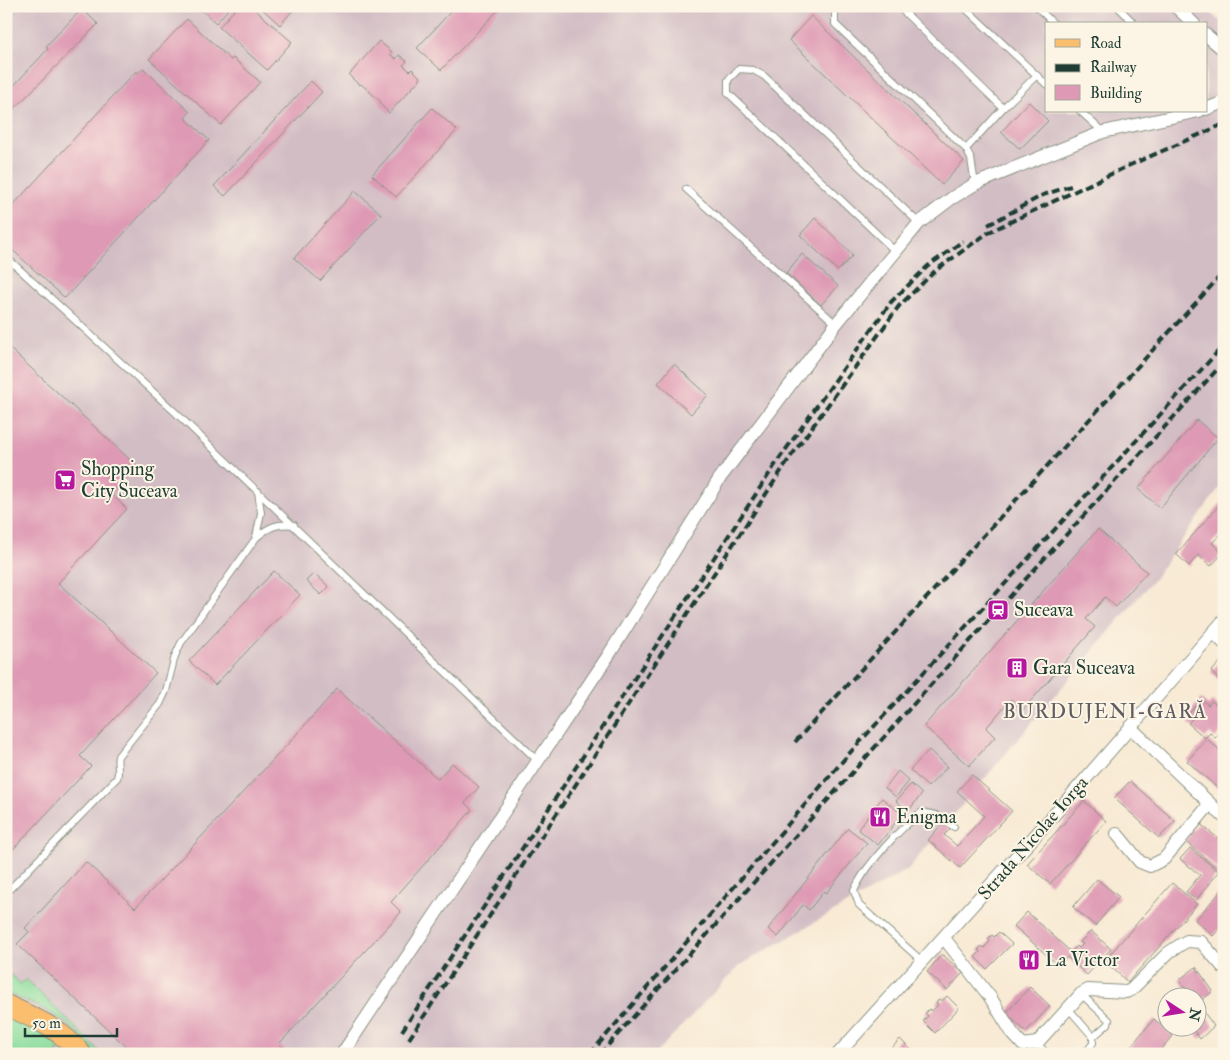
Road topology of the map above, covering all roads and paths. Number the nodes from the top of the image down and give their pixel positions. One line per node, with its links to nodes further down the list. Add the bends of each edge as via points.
1 (838, 6): 20 (lane, via 835,24)
2 (898, 6): 16 (lane)
3 (963, 6): 12 (lane)
4 (1036, 6): 7 (lane)
5 (1117, 6): 8 (lane)
6 (1175, 6): 9 (street)
7 (1052, 22)
8 (1133, 22)
9 (1192, 22)
10 (1208, 36): 11 (street)
11 (1224, 50)
12 (1036, 76): 13 (lane); 16 (lane)
13 (1045, 83)
14 (1224, 102): 15 (street)
15 (1208, 107)
16 (1004, 108): 20 (lane)
17 (1081, 112): 19 (lane)
18 (1194, 112): 19 (street)
19 (1103, 132): 21 (street)
20 (966, 149): 21 (lane)
21 (975, 184): 23 (street)
22 (686, 189): 26 (lane)
23 (919, 223): 24 (street); 24 (lane, via 764,76 753,70 739,69 728,80 728,93)
24 (895, 251): 26 (street)
25 (6, 257): 27 (lane)
26 (836, 324): 34 (street, via 720,478)
27 (258, 491): 28 (lane); 29 (lane, via 261,513)
28 (294, 525): 29 (lane, via 270,527); 34 (lane)
29 (256, 538): 39 (lane, via 178,647 163,698 118,756 117,778)
30 (1224, 620): 31 (street, Strada Nicolae Iorga)
31 (1213, 632): 32 (street); 33 (street, Strada Nicolae Iorga)
32 (1224, 643)
33 (1130, 727): 35 (street); 40 (street, Strada Nicolae Iorga)
34 (538, 761): 50 (street)
35 (1210, 804): 36 (street); 38 (street, via 1164,859 1150,866 1140,862)
36 (1224, 817)
37 (954, 827): 41 (lane, via 936,814 922,812 909,822 860,877 854,891 859,906)
38 (1117, 834)
39 (6, 893)
40 (944, 938): 41 (street, Strada Nicolae Iorga); 48 (street, via 990,997)
41 (923, 962): 51 (street, Strada Nicolae Iorga)
42 (1224, 968): 43 (street, via 1201,942 1187,941 1168,953 1131,990 1088,990)
43 (1081, 994): 45 (street); 46 (lane, via 1109,1020)
44 (6, 1005): 49 (main road, via 61,1033)
45 (1068, 1008): 46 (lane); 47 (street)
46 (1093, 1037): 53 (lane, via 1093,1043)
47 (1037, 1042): 48 (street); 52 (lane)
48 (1023, 1049)
49 (81, 1054)
50 (342, 1054)
51 (838, 1054)
52 (1047, 1054)
53 (1085, 1054)

